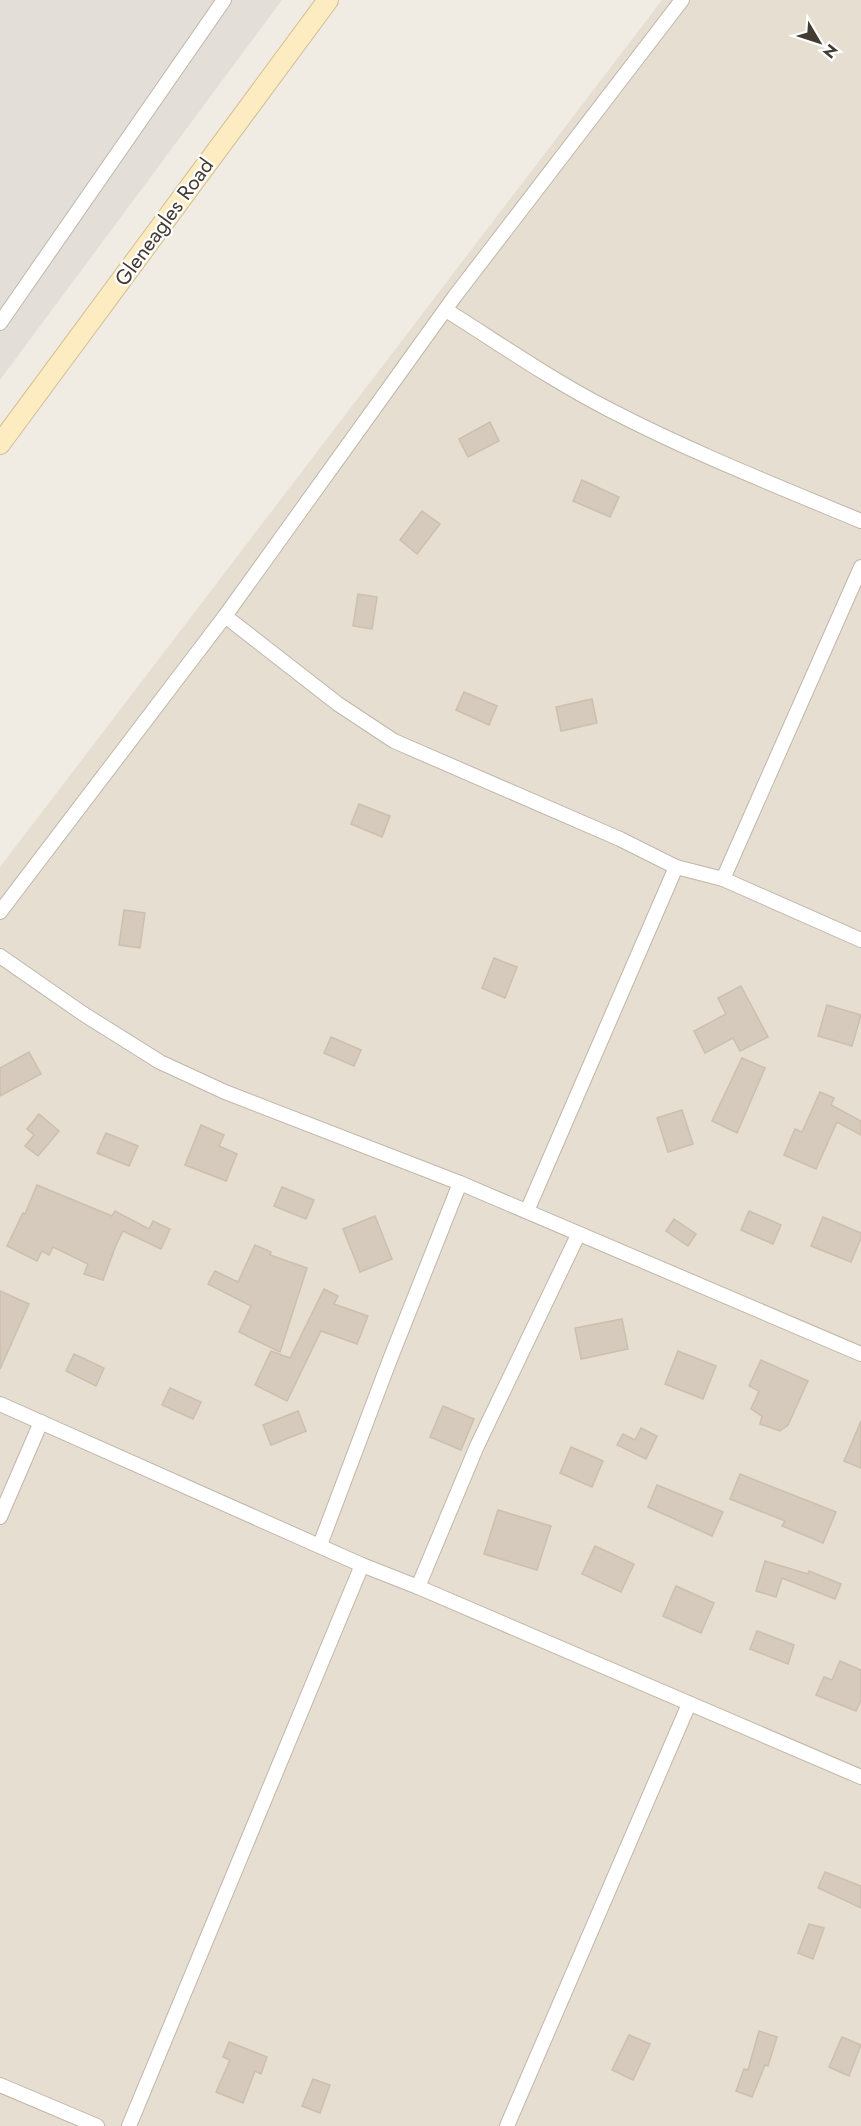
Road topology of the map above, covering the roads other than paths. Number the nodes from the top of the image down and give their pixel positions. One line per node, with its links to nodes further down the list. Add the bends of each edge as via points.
1 (224, 0): 5 (street)
2 (328, 0): 6 (street, Gleneagles Road)
3 (682, 0): 4 (street)
4 (446, 310): 7 (street, via 618,414); 9 (street)
5 (0, 322)
6 (0, 444)
7 (861, 521)
8 (861, 567): 11 (street)
9 (225, 616): 10 (street, via 338,704 394,741); 12 (street)
10 (676, 867): 11 (street); 16 (street)
11 (723, 879): 13 (street)
12 (0, 912)
13 (861, 940)
14 (0, 956): 15 (street, via 160,1062 225,1092)
15 (460, 1183): 16 (street); 22 (street)
16 (527, 1211): 17 (street)
17 (578, 1235): 18 (street); 24 (street, via 477,1446)
18 (861, 1354)
19 (0, 1404): 20 (street)
20 (40, 1422): 21 (street); 22 (street)
21 (0, 1516)
22 (320, 1545): 23 (street)
23 (362, 1566): 24 (street); 29 (street)
24 (418, 1587): 25 (street)
25 (689, 1704): 26 (street); 30 (street)
26 (861, 1777)
27 (0, 2085): 28 (street)
28 (97, 2126)
29 (129, 2126)
30 (507, 2126)

